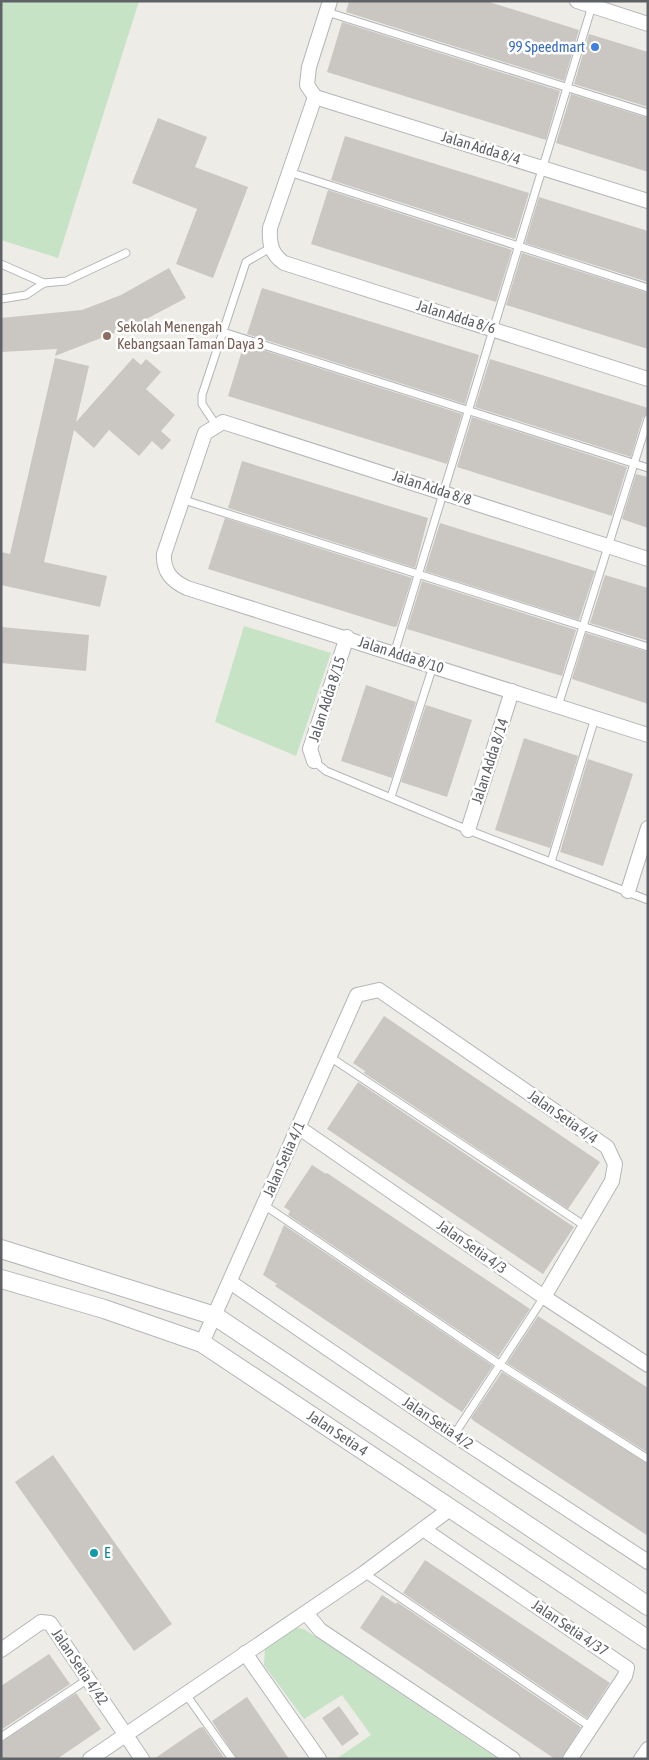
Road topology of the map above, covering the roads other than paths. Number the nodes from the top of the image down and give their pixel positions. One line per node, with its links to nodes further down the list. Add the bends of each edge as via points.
1 (577, 1): 2 (street)
2 (593, 4): 4 (street); 5 (lane)
3 (328, 7): 5 (lane); 6 (street, via 309,67 307,85)
4 (648, 24)
5 (567, 87): 7 (lane); 8 (lane)
6 (315, 97): 8 (street, Jalan Adda 8/4); 9 (street)
7 (648, 113)
8 (543, 167): 10 (street, Jalan Adda 8/4); 11 (lane)
9 (289, 172): 11 (lane); 12 (street, via 270,228)
10 (648, 201)
11 (519, 246): 16 (lane); 18 (lane)
12 (272, 247): 18 (street, Jalan Adda 8/6, via 275,257 284,263); 19 (lane, via 246,262)
13 (126, 253): 15 (lane, via 66,281)
14 (1, 264): 15 (lane)
15 (44, 283): 17 (lane, via 26,295)
16 (648, 288)
17 (1, 299)
18 (494, 328): 20 (street, Jalan Adda 8/6); 21 (lane)
19 (223, 332): 21 (lane); 23 (lane, via 202,395 202,404)
20 (648, 379)
21 (469, 410): 24 (lane); 26 (lane)
22 (648, 419): 24 (lane)
23 (216, 425): 26 (street, Jalan Adda 8/8, via 230,423); 27 (street, via 205,433)
24 (634, 464): 25 (lane); 28 (lane)
25 (648, 468)
26 (444, 492): 28 (street, Jalan Adda 8/8); 30 (lane)
27 (181, 499): 30 (lane); 32 (street, Jalan Adda 8/10, via 164,554 164,563 174,582)
28 (608, 546): 29 (street, Jalan Adda 8/8); 31 (lane)
29 (648, 559)
30 (419, 574): 31 (lane); 34 (lane)
31 (583, 626): 33 (lane); 37 (lane)
32 (347, 637): 34 (street, Jalan Adda 8/10); 40 (street, Jalan Adda 8/15, via 310,749)
33 (648, 647)
34 (394, 654): 35 (street, Jalan Adda 8/10)
35 (433, 666): 36 (street, Jalan Adda 8/10); 41 (lane)
36 (512, 691): 37 (street, Jalan Adda 8/10); 43 (street, Jalan Adda 8/14)
37 (558, 706): 38 (street, Jalan Adda 8/10)
38 (595, 718): 39 (street, Jalan Adda 8/10); 44 (lane)
39 (648, 736)
40 (314, 762): 41 (lane, via 326,771)
41 (391, 797): 43 (lane)
42 (648, 828): 45 (street)
43 (468, 830): 44 (lane)
44 (551, 862): 45 (lane)
45 (628, 892): 46 (lane)
46 (648, 900)
47 (379, 990): 48 (street, Jalan Setia 4/1, via 357,995); 51 (street, Jalan Setia 4/4, via 607,1147 615,1164 612,1182)
48 (330, 1057): 49 (street, Jalan Setia 4/1); 51 (lane)
49 (298, 1127): 50 (street, Jalan Setia 4/1); 55 (street, Jalan Setia 4/3)
50 (264, 1205): 54 (street, Jalan Setia 4/1); 58 (lane)
51 (585, 1226): 55 (street, Jalan Setia 4/4)
52 (1, 1249): 56 (street, Jalan Setia 4)
53 (1, 1279): 57 (street, Jalan Setia 4, via 104,1309)
54 (230, 1282): 56 (street, Jalan Setia 4/1); 60 (street, Jalan Setia 4/2)
55 (544, 1297): 58 (lane); 59 (street, Jalan Setia 4/3)
56 (215, 1316): 57 (street, Jalan Setia 4/1); 66 (street, Jalan Setia 4)
57 (202, 1344): 62 (street, Jalan Setia 4)
58 (499, 1364): 60 (lane); 61 (lane)
59 (648, 1366)
60 (454, 1435): 64 (street, Jalan Setia 4/2)
61 (648, 1459)
62 (450, 1509): 63 (street); 68 (street, Jalan Setia 4)
63 (423, 1529): 65 (street); 73 (street, Jalan Setia 4/37, via 626,1668 625,1676)
64 (648, 1562)
65 (364, 1573): 67 (street); 73 (lane)
66 (648, 1606)
67 (306, 1612): 70 (street); 81 (street, via 320,1630)
68 (648, 1640)
69 (1, 1650): 71 (street, Jalan Setia 4/42, via 41,1622 50,1623)
70 (245, 1653): 72 (street); 80 (street)
71 (88, 1678): 74 (street, Jalan Setia 4/42); 75 (lane)
72 (185, 1693): 74 (street); 79 (lane)
73 (591, 1727): 82 (street, Jalan Setia 4/37)
74 (125, 1734): 77 (street); 78 (street, Jalan Setia 4/42)
75 (1, 1737)
76 (648, 1749): 83 (street)
77 (90, 1759)
78 (142, 1759)
79 (232, 1759)
80 (320, 1759)
81 (513, 1759)
82 (570, 1759)
83 (641, 1759)

